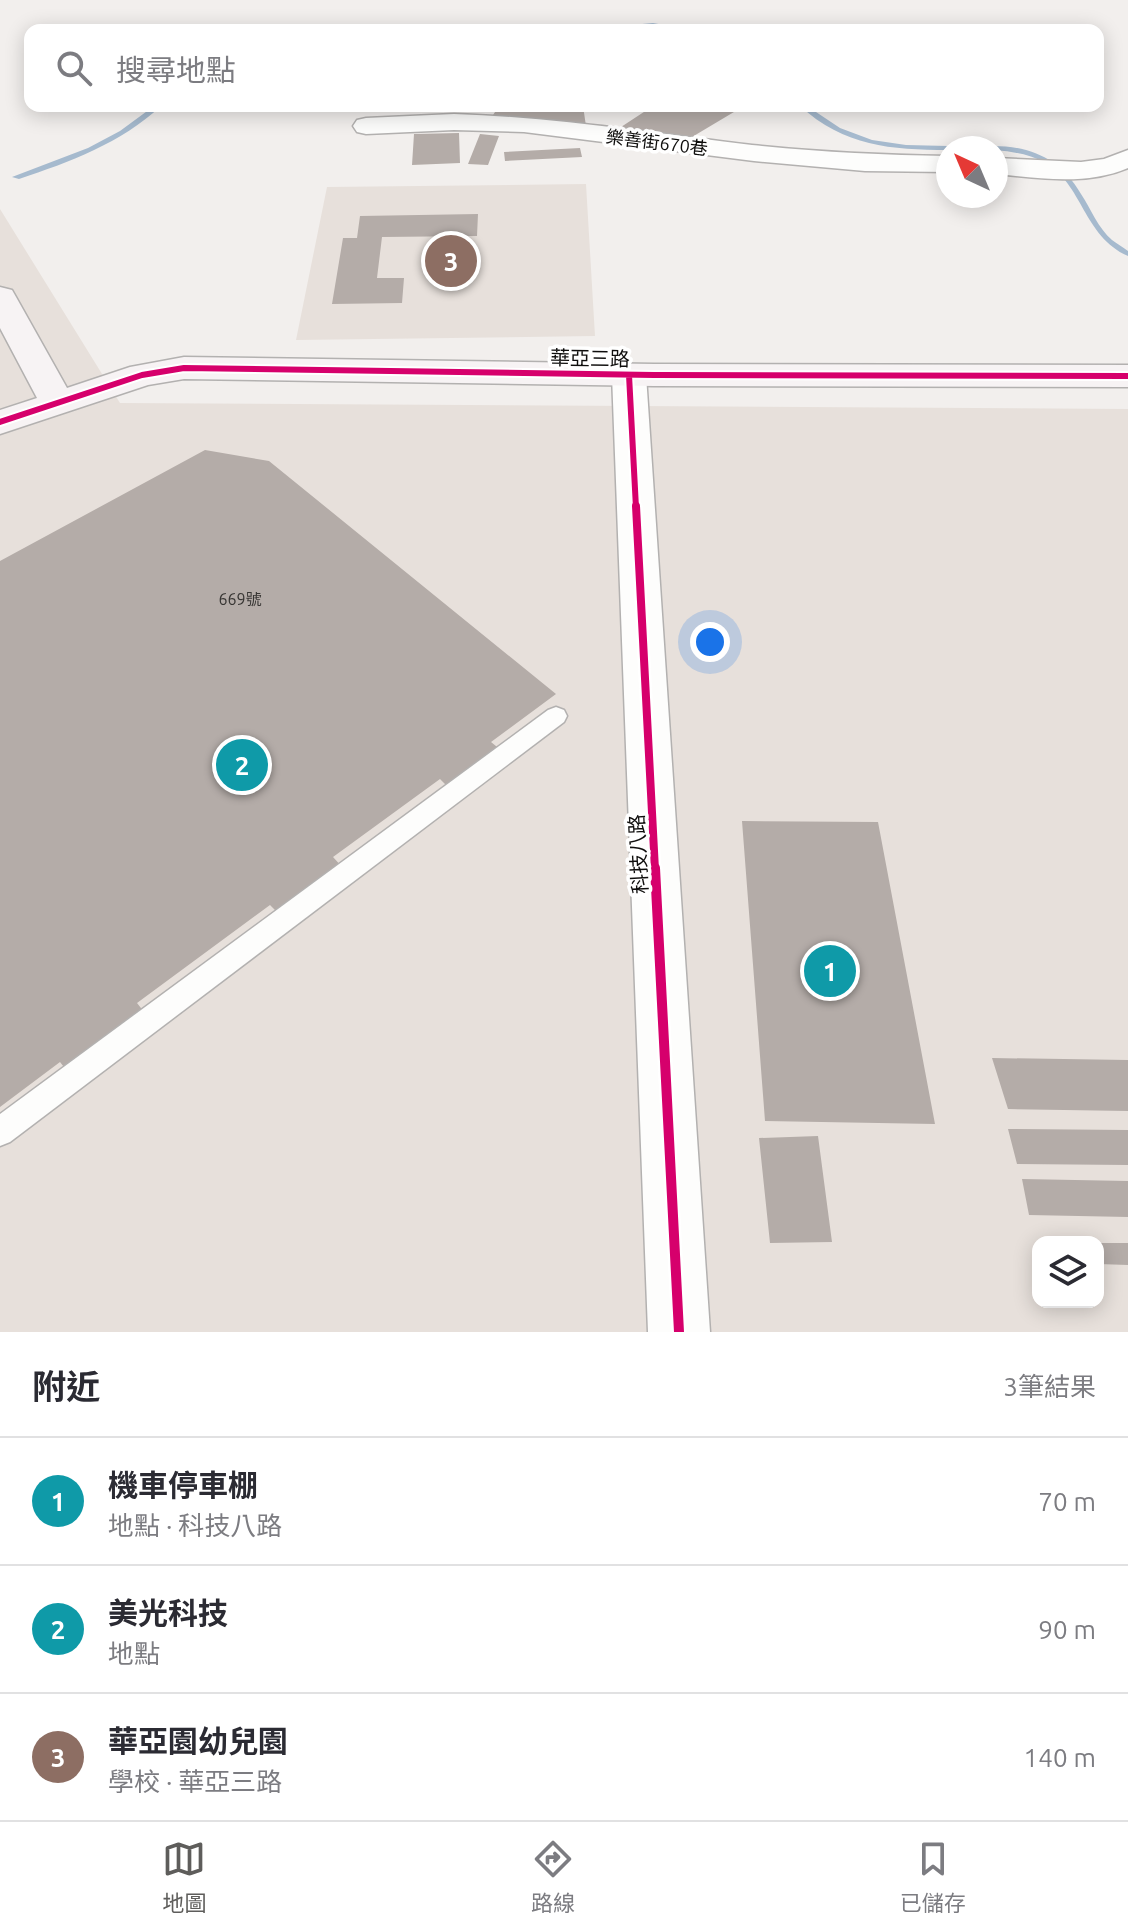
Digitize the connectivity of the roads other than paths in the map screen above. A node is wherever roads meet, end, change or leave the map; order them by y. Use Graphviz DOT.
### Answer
graph roads {
  1 [pos="366,126"];
  2 [pos="1128,158"];
  3 [pos="936,164"];
  4 [pos="1008,167"];
  5 [pos="0,297"];
  6 [pos="629,375"];
  7 [pos="1128,376"];
  8 [pos="58,403"];
  9 [pos="0,422"];
  10 [pos="556,716"];
  11 [pos="0,1132"];
  12 [pos="679,1332"];
  1 -- 3 [label="street, 樂善街670巷"];
  2 -- 4 [label="street"];
  5 -- 8 [label="street"];
  6 -- 7 [label="street, 華亞三路"];
  6 -- 8 [label="street, 華亞三路"];
  6 -- 12 [label="street, 科技八路"];
  8 -- 9 [label="street, 華亞三路"];
  10 -- 11 [label="lane"];
}
